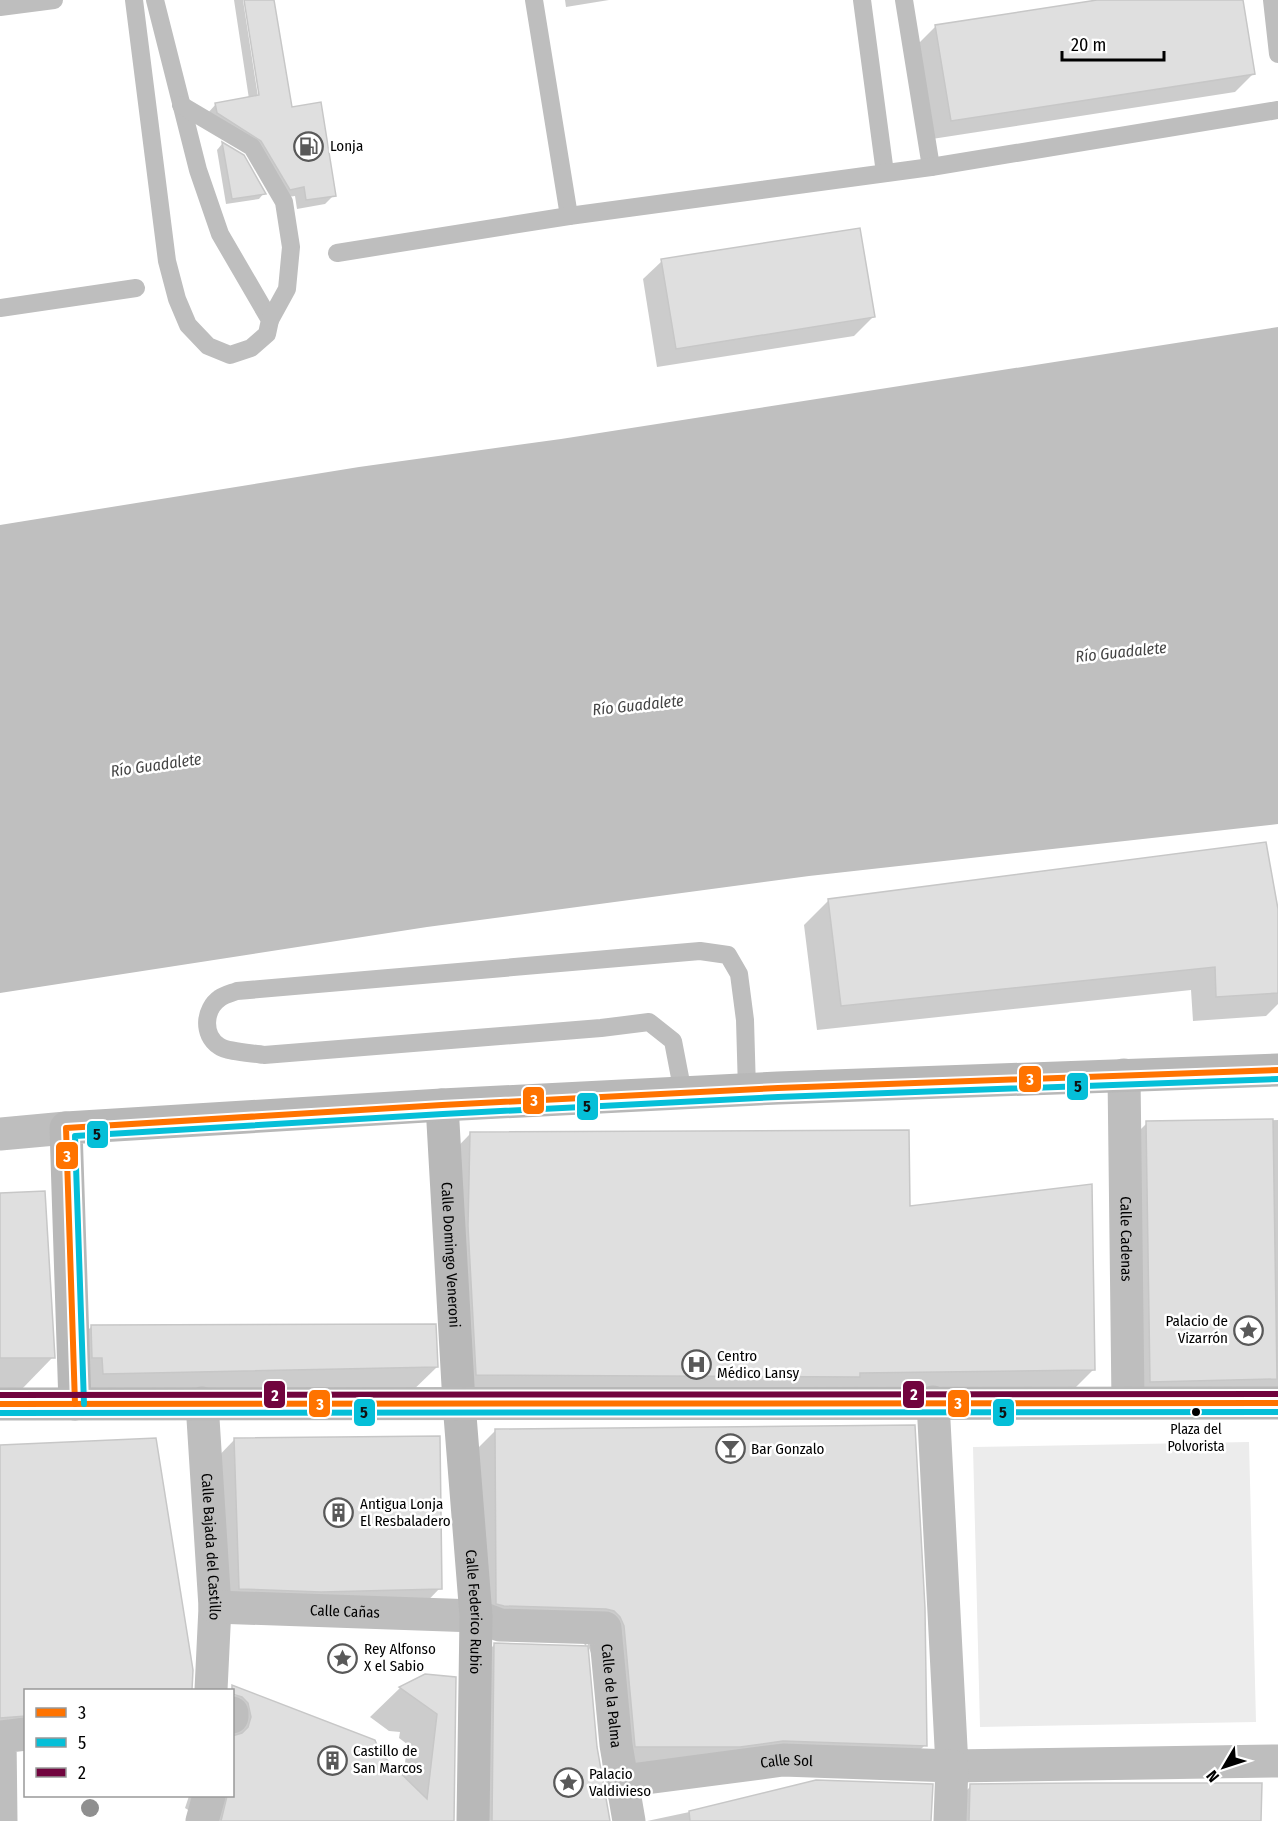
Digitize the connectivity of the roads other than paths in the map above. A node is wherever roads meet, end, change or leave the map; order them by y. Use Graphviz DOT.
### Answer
graph roads {
  1 [pos="54,0"];
  2 [pos="134,0"];
  3 [pos="155,0"];
  4 [pos="534,0"];
  5 [pos="862,0"];
  6 [pos="904,0"];
  7 [pos="1272,0"];
  8 [pos="0,7"];
  9 [pos="1278,54"];
  10 [pos="181,105"];
  11 [pos="1278,110"];
  12 [pos="931,167"];
  13 [pos="885,173"];
  14 [pos="569,216"];
  15 [pos="337,253"];
  16 [pos="136,288"];
  17 [pos="0,308"];
  18 [pos="270,320"];
  19 [pos="1278,1070"];
  20 [pos="1124,1075"];
  21 [pos="747,1090"];
  22 [pos="683,1093"];
  23 [pos="442,1105"];
  24 [pos="66,1128"];
  25 [pos="0,1134"];
  26 [pos="933,1402"];
  27 [pos="1128,1402"];
  28 [pos="459,1403"];
  29 [pos="1278,1403"];
  30 [pos="0,1404"];
  31 [pos="75,1404"];
  32 [pos="202,1404"];
  33 [pos="215,1607"];
  34 [pos="476,1616"];
  35 [pos="211,1689"];
  36 [pos="24,1726"];
  37 [pos="0,1730"];
  38 [pos="24,1734"];
  39 [pos="1278,1761"];
  40 [pos="952,1766"];
  41 [pos="623,1781"];
  42 [pos="209,1797"];
  43 [pos="1,1821"];
  44 [pos="202,1821"];
  45 [pos="473,1821"];
  46 [pos="629,1821"];
  47 [pos="950,1821"];
  1 -- 8 [label="lane"];
  2 -- 18 [label="lane"];
  3 -- 10 [label="lane"];
  4 -- 14 [label="lane"];
  5 -- 13 [label="lane"];
  6 -- 12 [label="lane"];
  7 -- 9 [label="lane"];
  10 -- 18 [label="lane"];
  10 -- 18 [label="lane"];
  11 -- 12 [label="lane"];
  12 -- 13 [label="lane"];
  13 -- 14 [label="lane"];
  14 -- 15 [label="lane"];
  16 -- 17 [label="lane"];
  19 -- 20 [label="street"];
  20 -- 21 [label="street"];
  20 -- 27 [label="street, Calle Cadenas"];
  21 -- 22 [label="street"];
  21 -- 22 [label="lane"];
  22 -- 23 [label="street"];
  23 -- 24 [label="street"];
  23 -- 28 [label="street, Calle Domingo Veneroni"];
  24 -- 25 [label="street"];
  24 -- 31 [label="street"];
  26 -- 27 [label="street"];
  26 -- 28 [label="street"];
  26 -- 40 [label="street"];
  27 -- 29 [label="street"];
  28 -- 32 [label="street"];
  28 -- 34 [label="street, Calle Federico Rubio"];
  30 -- 31 [label="street"];
  31 -- 32 [label="street"];
  32 -- 33 [label="street, Calle Bajada del Castillo"];
  33 -- 34 [label="street, Calle Cañas"];
  33 -- 35 [label="street, Calle Bajada del Castillo"];
  34 -- 41 [label="street, Calle de la Palma"];
  34 -- 45 [label="street, Calle Federico Rubio"];
  36 -- 37 [label="street"];
  38 -- 43 [label="street"];
  39 -- 40 [label="street, Calle Sol"];
  40 -- 41 [label="street, Calle Sol"];
  40 -- 47 [label="street"];
  41 -- 46 [label="street, Calle de la Palma"];
  42 -- 44 [label="street"];
}
